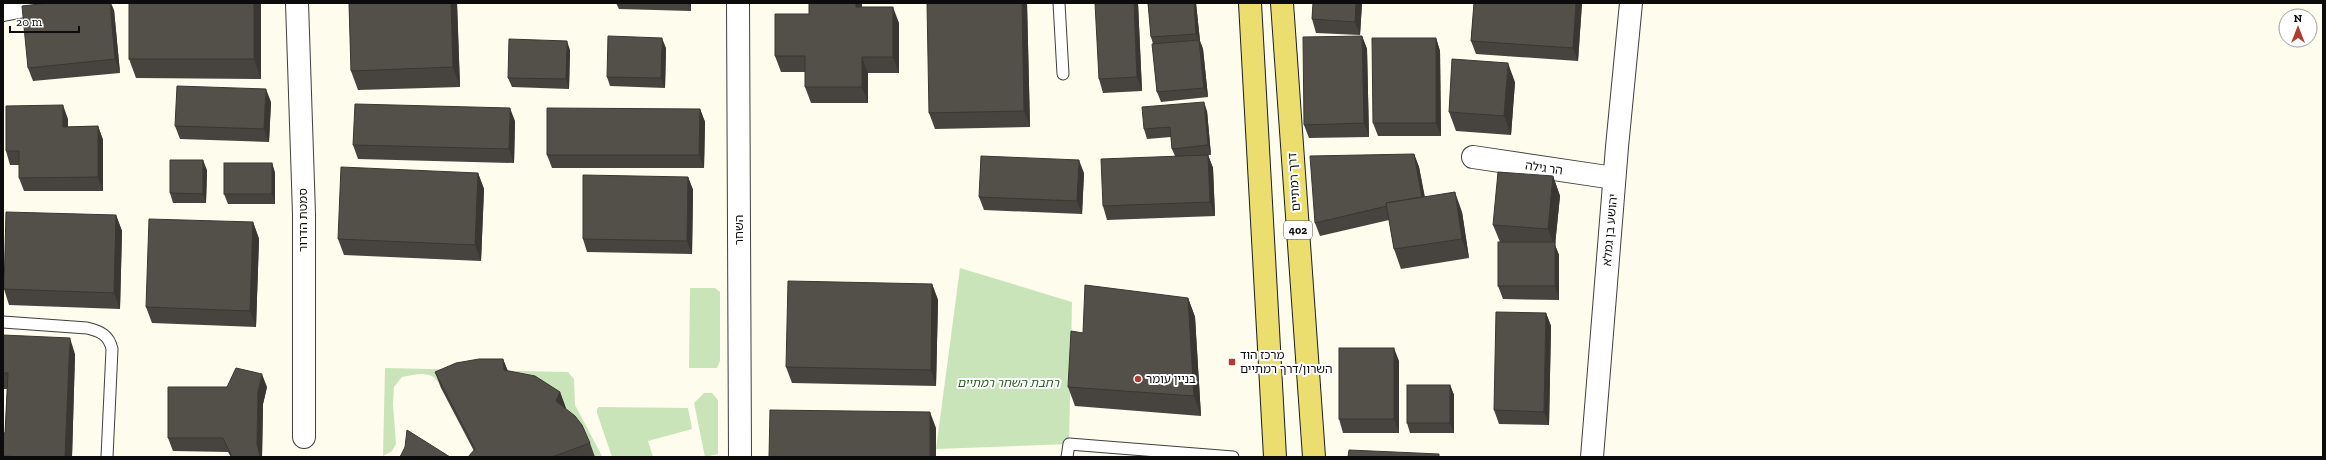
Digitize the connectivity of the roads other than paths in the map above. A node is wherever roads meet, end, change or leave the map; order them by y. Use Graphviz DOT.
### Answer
graph roads {
  1 [pos="40,3"];
  2 [pos="296,3"];
  3 [pos="738,3"];
  4 [pos="1059,3"];
  5 [pos="1250,3"];
  6 [pos="1631,3"];
  7 [pos="1283,6"];
  8 [pos="3,10"];
  9 [pos="1063,74"];
  10 [pos="1473,157"];
  11 [pos="1614,178"];
  12 [pos="3,322"];
  13 [pos="304,437"];
  14 [pos="1192,455"];
  15 [pos="107,457"];
  16 [pos="740,457"];
  17 [pos="1068,457"];
  18 [pos="1233,457"];
  19 [pos="1275,457"];
  20 [pos="1314,457"];
  21 [pos="1592,457"];
  1 -- 8 [label="street"];
  2 -- 13 [label="street, סמטת הדרור"];
  3 -- 16 [label="street, השחר"];
  4 -- 9 [label="lane"];
  5 -- 19 [label="main road"];
  6 -- 11 [label="street, יהושע בן גמלא"];
  7 -- 20 [label="main road, דרך רמתיים / 402"];
  10 -- 11 [label="street, הר גילה"];
  11 -- 21 [label="street, יהושע בן גמלא"];
  12 -- 15 [label="lane"];
  14 -- 17 [label="lane"];
  14 -- 18 [label="lane"];
}
